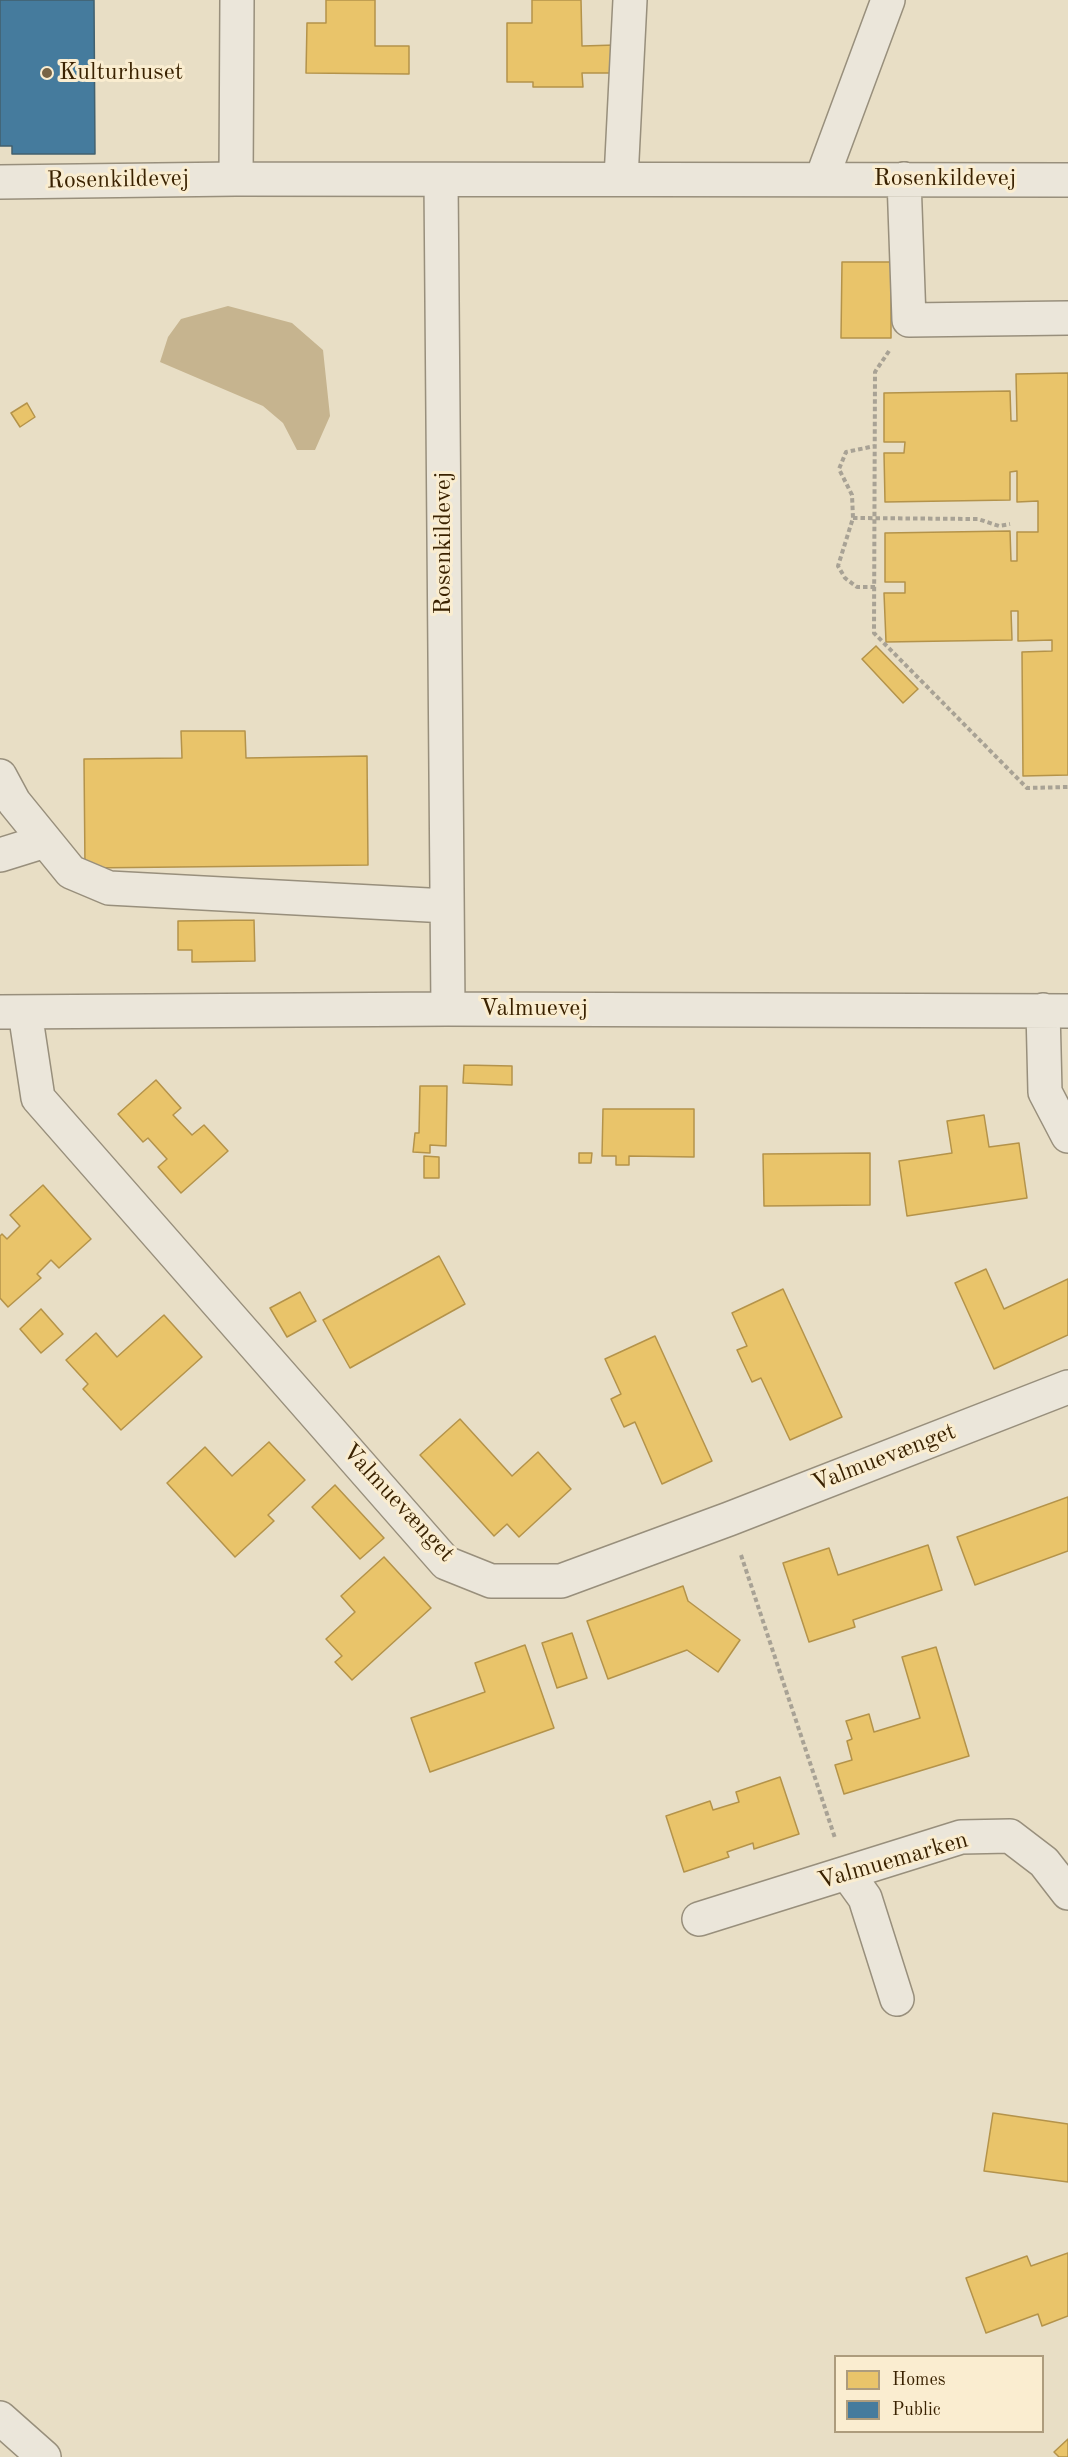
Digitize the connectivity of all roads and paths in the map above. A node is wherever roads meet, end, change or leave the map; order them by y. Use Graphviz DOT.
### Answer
graph roads {
  1 [pos="237,0"];
  2 [pos="630,0"];
  3 [pos="888,0"];
  4 [pos="822,178"];
  5 [pos="236,179"];
  6 [pos="621,179"];
  7 [pos="904,179"];
  8 [pos="441,180"];
  9 [pos="1068,180"];
  10 [pos="0,182"];
  11 [pos="1068,318"];
  12 [pos="909,320"];
  13 [pos="875,446"];
  14 [pos="875,517"];
  15 [pos="853,518"];
  16 [pos="1010,524"];
  17 [pos="875,587"];
  18 [pos="0,776"];
  19 [pos="1068,787"];
  20 [pos="45,841"];
  21 [pos="0,855"];
  22 [pos="447,906"];
  23 [pos="448,1009"];
  24 [pos="1056,1010"];
  25 [pos="12,1012"];
  26 [pos="1068,1136"];
  27 [pos="1068,1387"];
  28 [pos="729,1519"];
  29 [pos="847,1873"];
  30 [pos="1068,1893"];
  31 [pos="699,1919"];
  32 [pos="897,1999"];
  33 [pos="0,2418"];
  34 [pos="44,2457"];
  1 -- 5 [label="street"];
  2 -- 6 [label="street"];
  3 -- 4 [label="street"];
  4 -- 6 [label="street, Rosenkildevej"];
  4 -- 7 [label="street, Rosenkildevej"];
  5 -- 8 [label="street, Rosenkildevej"];
  5 -- 10 [label="street, Rosenkildevej"];
  6 -- 8 [label="street, Rosenkildevej"];
  7 -- 9 [label="street, Rosenkildevej"];
  7 -- 12 [label="street"];
  8 -- 22 [label="street, Rosenkildevej"];
  11 -- 12 [label="street"];
  12 -- 13 [label="path"];
  13 -- 14 [label="path"];
  13 -- 15 [label="path"];
  14 -- 15 [label="path"];
  14 -- 16 [label="path"];
  14 -- 17 [label="path"];
  15 -- 17 [label="path"];
  17 -- 19 [label="path"];
  18 -- 20 [label="street"];
  20 -- 21 [label="street"];
  20 -- 22 [label="street"];
  22 -- 23 [label="street, Rosenkildevej"];
  23 -- 24 [label="street, Valmuevej"];
  23 -- 25 [label="street, Valmuevej"];
  24 -- 26 [label="street"];
  25 -- 28 [label="street, Valmuevænget"];
  27 -- 28 [label="street, Valmuevænget"];
  28 -- 29 [label="path"];
  29 -- 30 [label="street, Valmuemarken"];
  29 -- 31 [label="street, Valmuemarken"];
  29 -- 32 [label="street"];
  33 -- 34 [label="street"];
}
